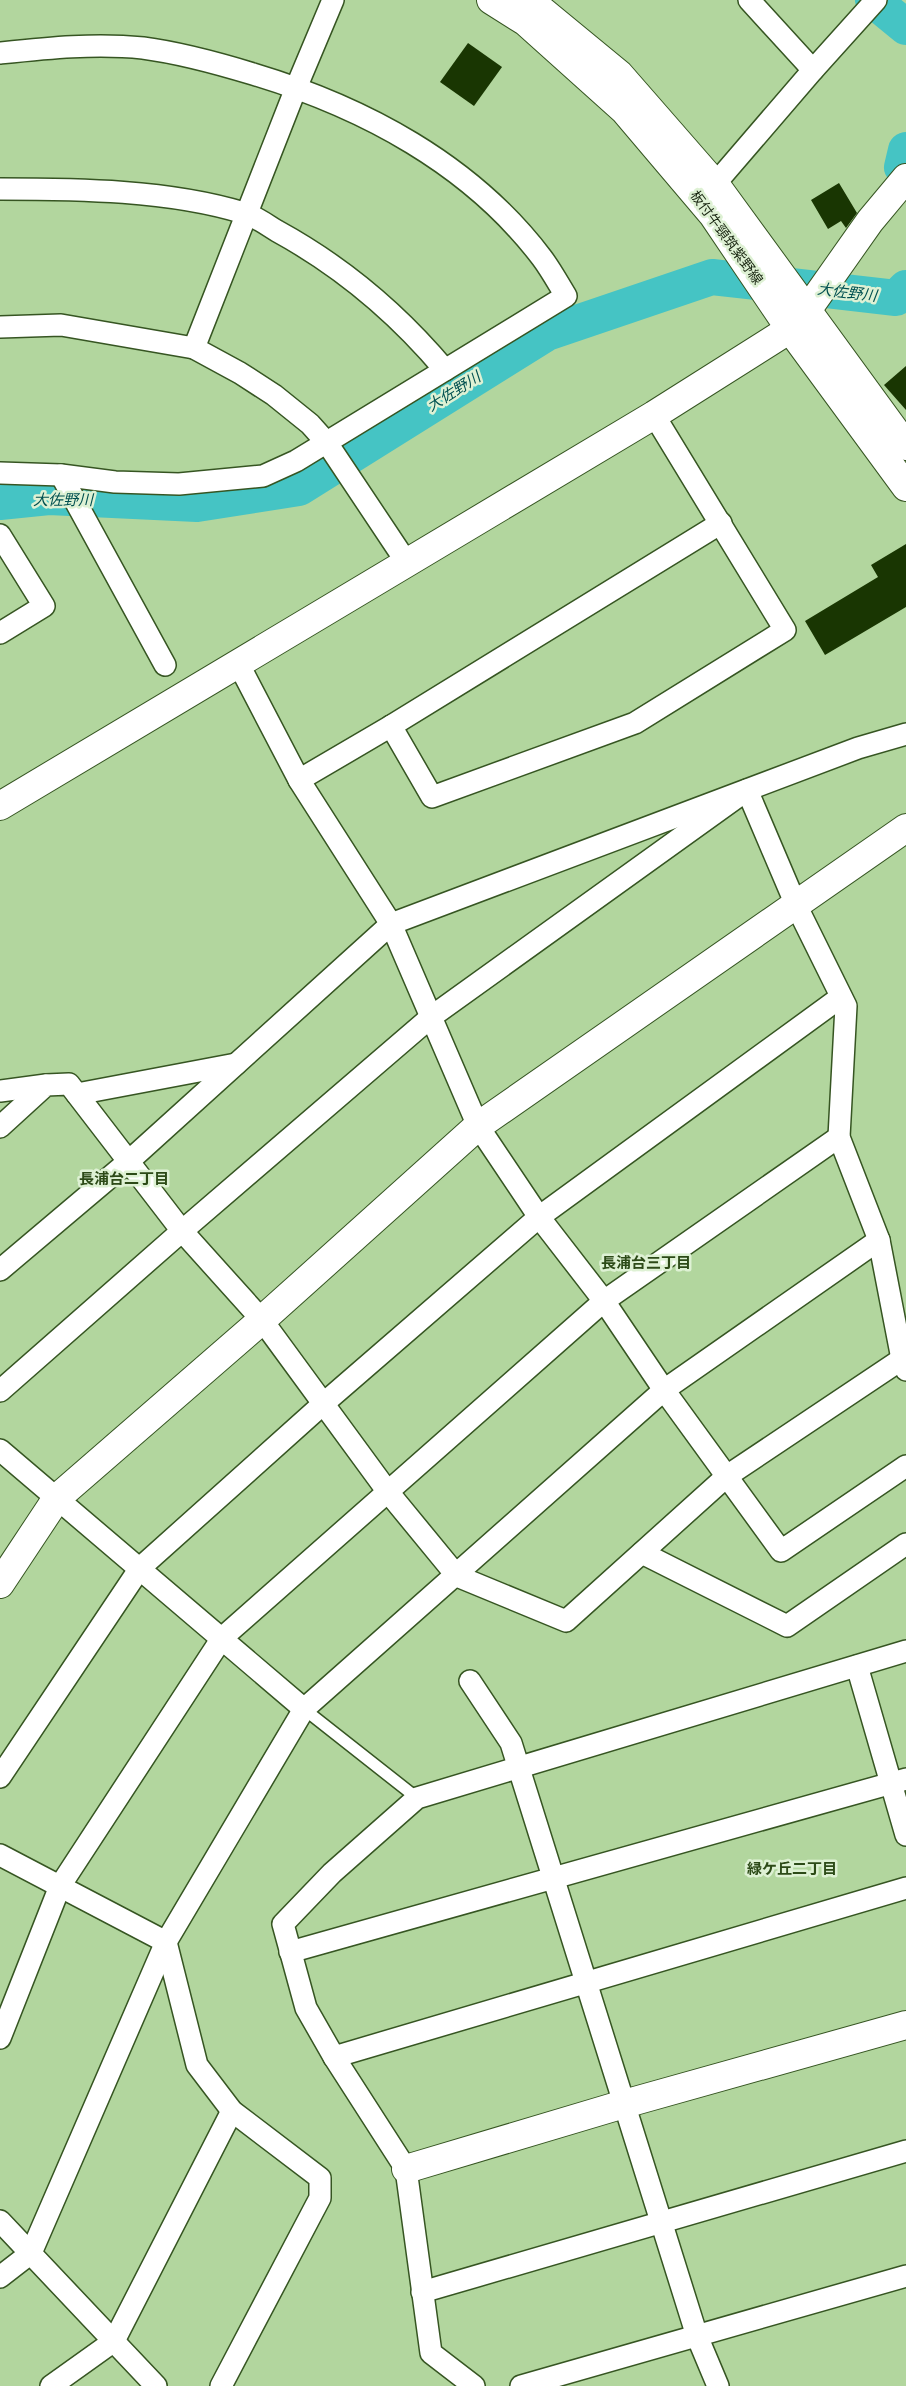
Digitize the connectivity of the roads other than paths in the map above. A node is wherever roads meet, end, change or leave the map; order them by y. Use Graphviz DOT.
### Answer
graph roads {
  1 [pos="333,0"];
  2 [pos="490,0"];
  3 [pos="529,0"];
  4 [pos="749,0"];
  5 [pos="876,0"];
  6 [pos="0,53"];
  7 [pos="813,70"];
  8 [pos="296,88"];
  9 [pos="906,178"];
  10 [pos="715,184"];
  11 [pos="0,189"];
  12 [pos="246,213"];
  13 [pos="808,309"];
  14 [pos="0,327"];
  15 [pos="790,329"];
  16 [pos="194,348"];
  17 [pos="445,370"];
  18 [pos="654,415"];
  19 [pos="327,443"];
  20 [pos="906,446"];
  21 [pos="0,474"];
  22 [pos="62,475"];
  23 [pos="906,487"];
  24 [pos="721,523"];
  25 [pos="0,535"];
  26 [pos="407,564"];
  27 [pos="0,634"];
  28 [pos="238,663"];
  29 [pos="165,664"];
  30 [pos="391,726"];
  31 [pos="906,734"];
  32 [pos="299,780"];
  33 [pos="747,790"];
  34 [pos="0,806"];
  35 [pos="906,828"];
  36 [pos="796,905"];
  37 [pos="391,924"];
  38 [pos="842,997"];
  39 [pos="431,1017"];
  40 [pos="236,1064"];
  41 [pos="46,1085"];
  42 [pos="0,1090"];
  43 [pos="77,1094"];
  44 [pos="478,1126"];
  45 [pos="0,1127"];
  46 [pos="839,1136"];
  47 [pos="129,1161"];
  48 [pos="539,1217"];
  49 [pos="182,1231"];
  50 [pos="879,1240"];
  51 [pos="0,1270"];
  52 [pos="604,1301"];
  53 [pos="262,1320"];
  54 [pos="904,1364"];
  55 [pos="664,1390"];
  56 [pos="0,1391"];
  57 [pos="323,1404"];
  58 [pos="0,1450"];
  59 [pos="906,1466"];
  60 [pos="727,1476"];
  61 [pos="388,1492"];
  62 [pos="57,1498"];
  63 [pos="906,1544"];
  64 [pos="642,1553"];
  65 [pos="140,1568"];
  66 [pos="456,1576"];
  67 [pos="0,1584"];
  68 [pos="222,1638"];
  69 [pos="906,1651"];
  70 [pos="857,1666"];
  71 [pos="470,1681"];
  72 [pos="304,1709"];
  73 [pos="518,1767"];
  74 [pos="0,1777"];
  75 [pos="899,1781"];
  76 [pos="417,1798"];
  77 [pos="906,1835"];
  78 [pos="0,1855"];
  79 [pos="554,1878"];
  80 [pos="60,1886"];
  81 [pos="906,1888"];
  82 [pos="166,1942"];
  83 [pos="290,1952"];
  84 [pos="586,1983"];
  85 [pos="906,2025"];
  86 [pos="0,2038"];
  87 [pos="334,2057"];
  88 [pos="624,2104"];
  89 [pos="232,2111"];
  90 [pos="906,2151"];
  91 [pos="406,2169"];
  92 [pos="0,2221"];
  93 [pos="662,2222"];
  94 [pos="31,2253"];
  95 [pos="906,2276"];
  96 [pos="0,2277"];
  97 [pos="422,2292"];
  98 [pos="698,2336"];
  99 [pos="114,2341"];
  100 [pos="52,2386"];
  101 [pos="156,2386"];
  102 [pos="221,2386"];
  103 [pos="474,2386"];
  104 [pos="521,2386"];
  105 [pos="718,2386"];
  1 -- 8 [label="street"];
  2 -- 15 [label="street, 板付牛頸筑紫野線"];
  3 -- 10 [label="street, 板付牛頸筑紫野線"];
  4 -- 7 [label="street"];
  5 -- 7 [label="street"];
  6 -- 8 [label="street"];
  7 -- 10 [label="street"];
  8 -- 12 [label="street"];
  8 -- 17 [label="street"];
  9 -- 13 [label="street"];
  10 -- 13 [label="street, 板付牛頸筑紫野線"];
  11 -- 12 [label="street"];
  12 -- 16 [label="street"];
  12 -- 17 [label="street"];
  13 -- 15 [label="street"];
  13 -- 20 [label="street, 板付牛頸筑紫野線"];
  14 -- 16 [label="street"];
  15 -- 18 [label="street"];
  15 -- 23 [label="street, 板付牛頸筑紫野線"];
  16 -- 19 [label="street"];
  17 -- 19 [label="street"];
  18 -- 24 [label="street"];
  18 -- 26 [label="street"];
  19 -- 22 [label="street"];
  19 -- 26 [label="street"];
  21 -- 22 [label="street"];
  22 -- 29 [label="street"];
  24 -- 30 [label="street"];
  24 -- 30 [label="street"];
  25 -- 27 [label="street"];
  26 -- 28 [label="street"];
  28 -- 32 [label="street"];
  28 -- 34 [label="street"];
  30 -- 32 [label="street"];
  31 -- 33 [label="street"];
  32 -- 37 [label="street"];
  33 -- 36 [label="street"];
  33 -- 37 [label="street"];
  33 -- 39 [label="street"];
  35 -- 36 [label="street"];
  36 -- 38 [label="street"];
  36 -- 44 [label="street"];
  37 -- 39 [label="street"];
  37 -- 40 [label="street"];
  38 -- 46 [label="street"];
  38 -- 48 [label="street"];
  39 -- 44 [label="street"];
  39 -- 49 [label="street"];
  40 -- 43 [label="street"];
  40 -- 47 [label="street"];
  41 -- 42 [label="street"];
  41 -- 43 [label="street"];
  41 -- 45 [label="street"];
  43 -- 47 [label="street"];
  44 -- 48 [label="street"];
  44 -- 53 [label="street"];
  46 -- 50 [label="street"];
  46 -- 52 [label="street"];
  47 -- 49 [label="street"];
  47 -- 51 [label="street"];
  48 -- 52 [label="street"];
  48 -- 57 [label="street"];
  49 -- 53 [label="street"];
  49 -- 56 [label="street"];
  50 -- 54 [label="street"];
  50 -- 55 [label="street"];
  52 -- 55 [label="street"];
  52 -- 61 [label="street"];
  53 -- 57 [label="street"];
  53 -- 62 [label="street"];
  54 -- 60 [label="street"];
  55 -- 60 [label="street"];
  55 -- 66 [label="street"];
  57 -- 61 [label="street"];
  57 -- 65 [label="street"];
  58 -- 62 [label="street"];
  59 -- 60 [label="street"];
  60 -- 64 [label="street"];
  61 -- 66 [label="street"];
  61 -- 68 [label="street"];
  62 -- 65 [label="street"];
  62 -- 67 [label="street"];
  63 -- 64 [label="street"];
  64 -- 66 [label="street"];
  65 -- 68 [label="street"];
  65 -- 74 [label="street"];
  66 -- 72 [label="street"];
  68 -- 72 [label="street"];
  68 -- 80 [label="street"];
  69 -- 70 [label="street"];
  70 -- 73 [label="street"];
  70 -- 75 [label="street"];
  71 -- 73 [label="street"];
  72 -- 76 [label="lane"];
  72 -- 82 [label="street"];
  73 -- 76 [label="street"];
  73 -- 79 [label="street"];
  75 -- 77 [label="street"];
  75 -- 79 [label="street"];
  76 -- 83 [label="street"];
  78 -- 80 [label="street"];
  79 -- 83 [label="street"];
  79 -- 84 [label="street"];
  80 -- 82 [label="street"];
  80 -- 86 [label="street"];
  81 -- 84 [label="street"];
  82 -- 89 [label="street"];
  82 -- 94 [label="street"];
  83 -- 87 [label="street"];
  84 -- 87 [label="street"];
  84 -- 88 [label="street"];
  85 -- 88 [label="street"];
  87 -- 91 [label="street"];
  88 -- 91 [label="street"];
  88 -- 93 [label="street"];
  89 -- 99 [label="street"];
  89 -- 102 [label="street"];
  90 -- 93 [label="street"];
  91 -- 97 [label="street"];
  92 -- 94 [label="street"];
  93 -- 97 [label="street"];
  93 -- 98 [label="street"];
  94 -- 96 [label="street"];
  94 -- 99 [label="street"];
  95 -- 98 [label="street"];
  97 -- 103 [label="street"];
  98 -- 104 [label="street"];
  98 -- 105 [label="street"];
  99 -- 100 [label="street"];
  99 -- 101 [label="street"];
}
